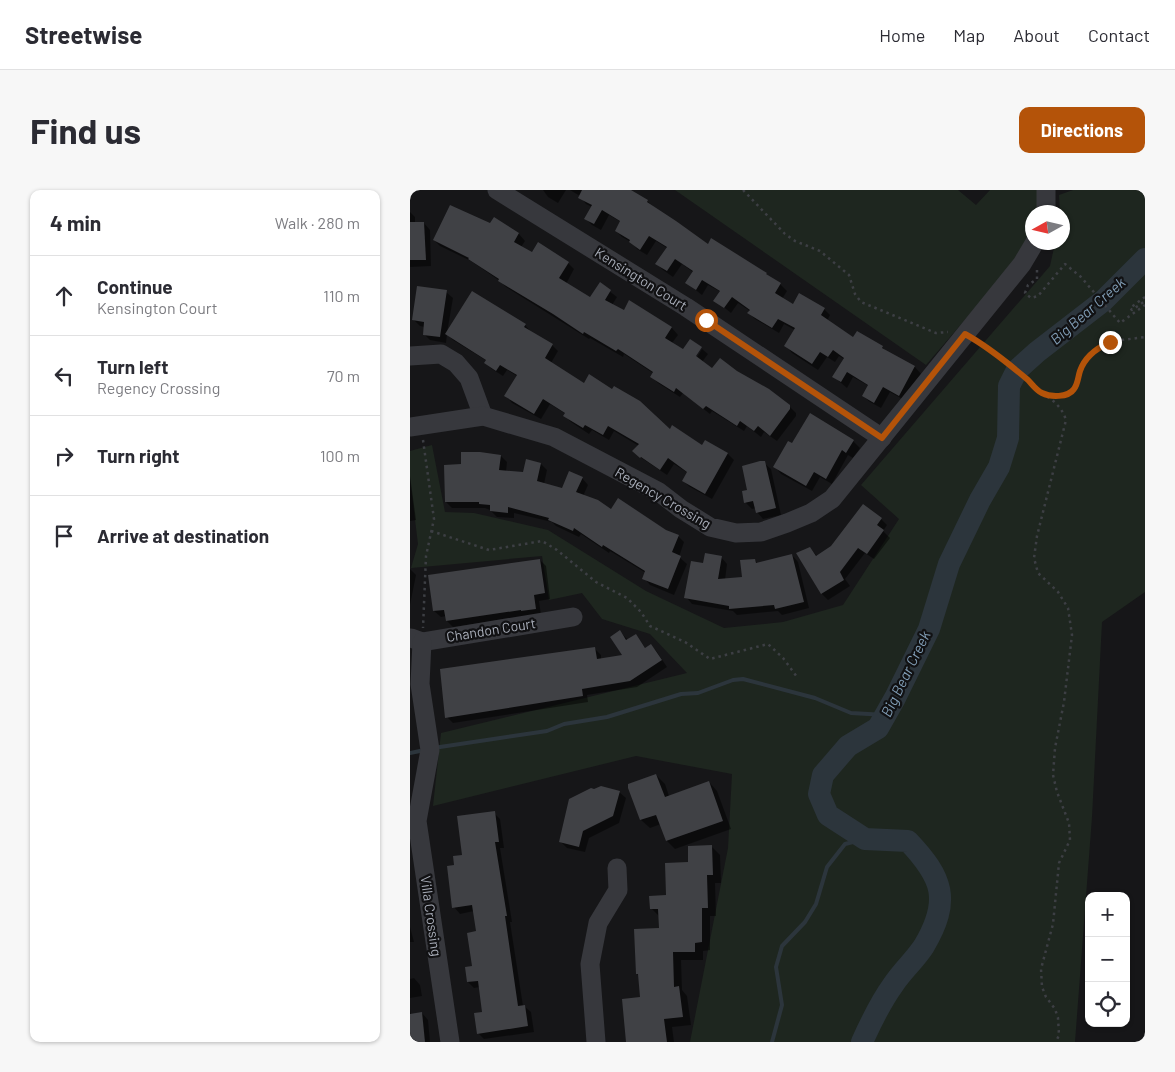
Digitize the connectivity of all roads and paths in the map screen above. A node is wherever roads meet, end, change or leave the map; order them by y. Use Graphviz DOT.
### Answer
graph roads {
  1 [pos="497,190"];
  2 [pos="743,190"];
  3 [pos="1046,190"];
  4 [pos="1046,205"];
  5 [pos="1031,250"];
  6 [pos="1022,264"];
  7 [pos="1145,299"];
  8 [pos="1145,305"];
  9 [pos="965,334"];
  10 [pos="1145,337"];
  11 [pos="410,356"];
  12 [pos="1042,393"];
  13 [pos="483,416"];
  14 [pos="415,426"];
  15 [pos="882,438"];
  16 [pos="431,530"];
  17 [pos="573,617"];
  18 [pos="416,640"];
  19 [pos="797,677"];
  20 [pos="617,868"];
  21 [pos="450,1042"];
  22 [pos="596,1042"];
  23 [pos="1056,1042"];
  1 -- 15 [label="street, Kensington Court"];
  2 -- 9 [label="path"];
  3 -- 4 [label="street"];
  5 -- 6 [label="street, Regency Crossing"];
  6 -- 8 [label="path"];
  6 -- 9 [label="street, Regency Crossing"];
  7 -- 7 [label="path"];
  9 -- 12 [label="path"];
  9 -- 15 [label="street, Regency Crossing"];
  10 -- 12 [label="path"];
  11 -- 13 [label="street"];
  12 -- 23 [label="path"];
  13 -- 14 [label="street, Regency Crossing"];
  13 -- 15 [label="street, Regency Crossing"];
  14 -- 16 [label="path"];
  16 -- 18 [label="path"];
  16 -- 19 [label="path"];
  17 -- 18 [label="street, Chandon Court"];
  18 -- 21 [label="street, Villa Crossing"];
  20 -- 22 [label="street"];
}
